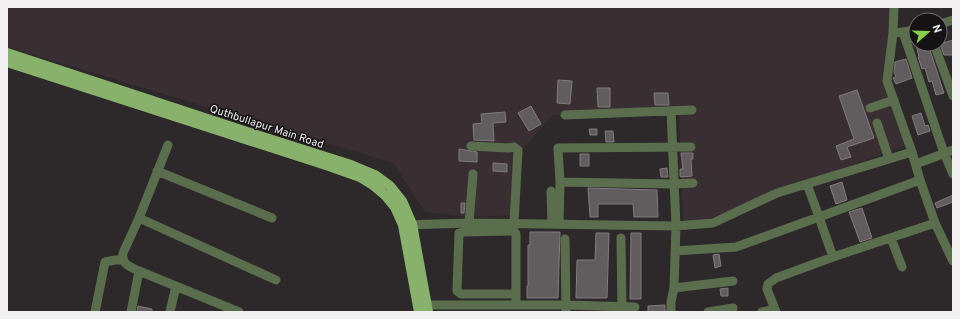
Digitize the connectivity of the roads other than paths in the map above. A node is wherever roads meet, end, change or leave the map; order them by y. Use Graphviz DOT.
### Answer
graph roads {
  1 [pos="894,7"];
  2 [pos="908,31"];
  3 [pos="903,32"];
  4 [pos="893,34"];
  5 [pos="937,52"];
  6 [pos="7,53"];
  7 [pos="7,62"];
  8 [pos="953,96"];
  9 [pos="894,100"];
  10 [pos="870,108"];
  11 [pos="692,110"];
  12 [pos="671,111"];
  13 [pos="565,115"];
  14 [pos="877,123"];
  15 [pos="168,145"];
  16 [pos="471,146"];
  17 [pos="691,147"];
  18 [pos="673,148"];
  19 [pos="912,152"];
  20 [pos="948,152"];
  21 [pos="889,159"];
  22 [pos="916,164"];
  23 [pos="157,171"];
  24 [pos="473,174"];
  25 [pos="953,174"];
  26 [pos="920,180"];
  27 [pos="560,182"];
  28 [pos="693,183"];
  29 [pos="674,184"];
  30 [pos="808,184"];
  31 [pos="551,191"];
  32 [pos="819,217"];
  33 [pos="138,218"];
  34 [pos="272,218"];
  35 [pos="470,223"];
  36 [pos="514,223"];
  37 [pos="935,223"];
  38 [pos="408,224"];
  39 [pos="555,224"];
  40 [pos="676,226"];
  41 [pos="621,238"];
  42 [pos="891,238"];
  43 [pos="565,239"];
  44 [pos="522,241"];
  45 [pos="675,251"];
  46 [pos="833,257"];
  47 [pos="122,260"];
  48 [pos="953,261"];
  49 [pos="902,267"];
  50 [pos="139,271"];
  51 [pos="276,280"];
  52 [pos="733,281"];
  53 [pos="176,286"];
  54 [pos="674,288"];
  55 [pos="516,294"];
  56 [pos="636,307"];
  57 [pos="428,308"];
  58 [pos="519,308"];
  59 [pos="732,308"];
  60 [pos="566,309"];
  61 [pos="622,309"];
  62 [pos="776,311"];
  63 [pos="95,312"];
  64 [pos="131,312"];
  65 [pos="170,312"];
  66 [pos="239,312"];
  67 [pos="419,312"];
  68 [pos="671,312"];
  69 [pos="708,312"];
  70 [pos="762,312"];
  1 -- 4 [label="street"];
  2 -- 3 [label="street"];
  3 -- 4 [label="street"];
  3 -- 20 [label="street"];
  4 -- 9 [label="street"];
  5 -- 8 [label="street"];
  6 -- 38 [label="main road, Quthbullapur Main Road"];
  7 -- 38 [label="main road, Quthbullapur Main Road"];
  9 -- 10 [label="street"];
  9 -- 19 [label="street"];
  11 -- 12 [label="street"];
  12 -- 13 [label="street"];
  12 -- 18 [label="street"];
  14 -- 21 [label="street"];
  15 -- 23 [label="street"];
  16 -- 36 [label="street"];
  17 -- 18 [label="street"];
  18 -- 27 [label="street"];
  18 -- 29 [label="street"];
  19 -- 21 [label="street"];
  19 -- 22 [label="street"];
  20 -- 22 [label="street"];
  20 -- 25 [label="street"];
  21 -- 30 [label="street"];
  22 -- 26 [label="street"];
  23 -- 33 [label="street"];
  23 -- 34 [label="street"];
  24 -- 35 [label="street"];
  26 -- 32 [label="street"];
  26 -- 37 [label="street"];
  27 -- 29 [label="street"];
  27 -- 39 [label="street"];
  28 -- 29 [label="street"];
  29 -- 40 [label="street"];
  30 -- 32 [label="street"];
  30 -- 40 [label="street"];
  31 -- 39 [label="street"];
  32 -- 45 [label="street"];
  32 -- 46 [label="street"];
  33 -- 47 [label="street"];
  33 -- 51 [label="street"];
  35 -- 36 [label="street"];
  35 -- 38 [label="street"];
  36 -- 39 [label="street"];
  37 -- 42 [label="street"];
  37 -- 48 [label="street"];
  38 -- 57 [label="main road, Quthbullapur Main Road"];
  38 -- 67 [label="main road, Quthbullapur Main Road"];
  39 -- 40 [label="street"];
  40 -- 45 [label="street"];
  41 -- 61 [label="street"];
  42 -- 46 [label="street"];
  42 -- 49 [label="street"];
  43 -- 60 [label="street"];
  44 -- 58 [label="street"];
  45 -- 54 [label="street"];
  46 -- 62 [label="street"];
  47 -- 50 [label="street"];
  47 -- 63 [label="street"];
  50 -- 53 [label="street"];
  50 -- 64 [label="street"];
  52 -- 54 [label="street"];
  53 -- 65 [label="street"];
  53 -- 66 [label="street"];
  54 -- 68 [label="street"];
  55 -- 55 [label="street"];
  55 -- 58 [label="street"];
  56 -- 61 [label="street"];
  57 -- 58 [label="street"];
  58 -- 60 [label="street"];
  59 -- 69 [label="street"];
  60 -- 61 [label="street"];
  62 -- 70 [label="street"];
}
